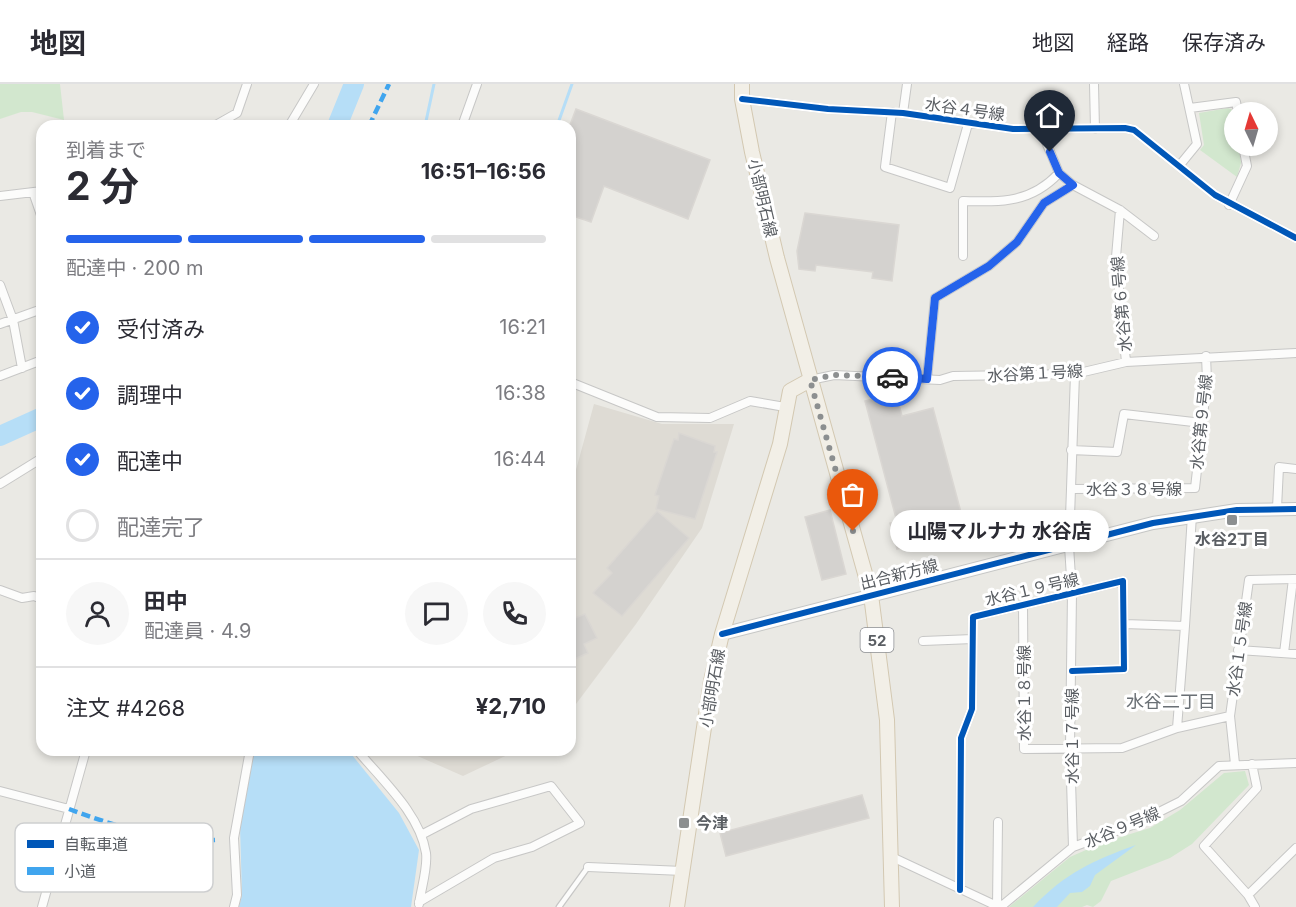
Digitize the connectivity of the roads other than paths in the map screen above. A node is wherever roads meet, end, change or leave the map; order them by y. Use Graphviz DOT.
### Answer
graph roads {
  1 [pos="247,84"];
  2 [pos="314,84"];
  3 [pos="477,84"];
  4 [pos="742,84"];
  5 [pos="907,84"];
  6 [pos="1094,84"];
  7 [pos="1184,84"];
  8 [pos="742,99"];
  9 [pos="1224,104"];
  10 [pos="1190,108"];
  11 [pos="892,112"];
  12 [pos="903,113"];
  13 [pos="225,120"];
  14 [pos="293,120"];
  15 [pos="464,120"];
  16 [pos="968,124"];
  17 [pos="1095,129"];
  18 [pos="1041,130"];
  19 [pos="1245,156"];
  20 [pos="1179,166"];
  21 [pos="1059,173"];
  22 [pos="1073,185"];
  23 [pos="36,191"];
  24 [pos="0,196"];
  25 [pos="1229,205"];
  26 [pos="1120,210"];
  27 [pos="1154,236"];
  28 [pos="1296,238"];
  29 [pos="963,256"];
  30 [pos="0,285"];
  31 [pos="36,311"];
  32 [pos="13,320"];
  33 [pos="0,324"];
  34 [pos="1296,353"];
  35 [pos="1206,356"];
  36 [pos="36,362"];
  37 [pos="1126,362"];
  38 [pos="22,368"];
  39 [pos="1075,374"];
  40 [pos="0,376"];
  41 [pos="927,379"];
  42 [pos="810,380"];
  43 [pos="576,384"];
  44 [pos="785,407"];
  45 [pos="1202,423"];
  46 [pos="1071,450"];
  47 [pos="36,462"];
  48 [pos="1296,469"];
  49 [pos="0,484"];
  50 [pos="1195,488"];
  51 [pos="1073,489"];
  52 [pos="1277,508"];
  53 [pos="1296,509"];
  54 [pos="1192,515"];
  55 [pos="1069,546"];
  56 [pos="1294,579"];
  57 [pos="0,590"];
  58 [pos="1072,593"];
  59 [pos="871,595"];
  60 [pos="36,597"];
  61 [pos="1023,605"];
  62 [pos="1124,624"];
  63 [pos="1185,626"];
  64 [pos="722,634"];
  65 [pos="973,639"];
  66 [pos="922,641"];
  67 [pos="1238,650"];
  68 [pos="1284,653"];
  69 [pos="1296,654"];
  70 [pos="1072,671"];
  71 [pos="1230,716"];
  72 [pos="1177,728"];
  73 [pos="1070,747"];
  74 [pos="84,756"];
  75 [pos="249,756"];
  76 [pos="362,756"];
  77 [pos="1296,763"];
  78 [pos="1235,764"];
  79 [pos="1252,764"];
  80 [pos="0,791"];
  81 [pos="69,809"];
  82 [pos="998,822"];
  83 [pos="65,823"];
  84 [pos="421,835"];
  85 [pos="1073,847"];
  86 [pos="1296,848"];
  87 [pos="892,857"];
  88 [pos="588,867"];
  89 [pos="683,871"];
  90 [pos="960,890"];
  91 [pos="46,892"];
  92 [pos="1248,895"];
  93 [pos="418,904"];
  94 [pos="992,906"];
  95 [pos="42,907"];
  96 [pos="234,907"];
  97 [pos="559,907"];
  98 [pos="677,907"];
  99 [pos="892,907"];
  100 [pos="1255,907"];
  1 -- 13 [label="street"];
  2 -- 14 [label="street"];
  3 -- 15 [label="street"];
  4 -- 8 [label="main road, 小部明石線 / 52"];
  5 -- 12 [label="street"];
  6 -- 17 [label="street"];
  7 -- 10 [label="street"];
  8 -- 11 [label="street, 水谷４号線"];
  8 -- 42 [label="main road, 小部明石線 / 52"];
  9 -- 10 [label="street"];
  10 -- 20 [label="street"];
  11 -- 12 [label="street, 水谷４号線"];
  11 -- 16 [label="street"];
  12 -- 16 [label="street, 水谷４号線"];
  16 -- 18 [label="street, 水谷４号線"];
  17 -- 18 [label="street, 水谷４号線"];
  17 -- 20 [label="street, 水谷４号線"];
  18 -- 21 [label="street"];
  19 -- 25 [label="street"];
  20 -- 25 [label="street, 水谷４号線"];
  21 -- 22 [label="street"];
  21 -- 29 [label="street"];
  22 -- 26 [label="street"];
  22 -- 41 [label="street"];
  23 -- 24 [label="street"];
  25 -- 28 [label="street, 水谷４号線"];
  26 -- 27 [label="street"];
  26 -- 37 [label="street, 水谷第６号線"];
  30 -- 32 [label="street"];
  31 -- 32 [label="street"];
  32 -- 33 [label="street"];
  32 -- 38 [label="street"];
  34 -- 35 [label="street, 水谷第１号線"];
  35 -- 37 [label="street, 水谷第１号線"];
  35 -- 45 [label="street, 水谷第９号線"];
  36 -- 38 [label="street"];
  37 -- 39 [label="street, 水谷第１号線"];
  38 -- 40 [label="street"];
  39 -- 41 [label="street, 水谷第１号線"];
  39 -- 46 [label="street, 水谷１７号線"];
  41 -- 42 [label="street, 水谷第１号線"];
  42 -- 44 [label="main road, 小部明石線"];
  42 -- 59 [label="main road, 小部明石線 / 52"];
  43 -- 44 [label="street"];
  44 -- 64 [label="main road, 小部明石線"];
  45 -- 46 [label="street"];
  45 -- 50 [label="street, 水谷第９号線"];
  46 -- 51 [label="street, 水谷１７号線"];
  47 -- 49 [label="street"];
  48 -- 52 [label="street"];
  50 -- 51 [label="street, 水谷３８号線"];
  51 -- 55 [label="street, 水谷１７号線"];
  52 -- 53 [label="street, 出合新方線"];
  52 -- 54 [label="street, 出合新方線"];
  54 -- 55 [label="street, 出合新方線"];
  54 -- 63 [label="street"];
  55 -- 58 [label="street, 水谷１７号線"];
  55 -- 59 [label="street, 出合新方線"];
  56 -- 67 [label="street, 水谷１５号線"];
  56 -- 68 [label="street"];
  57 -- 60 [label="street"];
  58 -- 61 [label="street, 水谷１９号線"];
  58 -- 62 [label="street, 水谷１９号線"];
  58 -- 70 [label="street, 水谷１７号線"];
  59 -- 64 [label="street, 出合新方線"];
  59 -- 87 [label="main road, 小部明石線 / 52"];
  61 -- 65 [label="street, 水谷１９号線"];
  61 -- 73 [label="street, 水谷１８号線"];
  62 -- 63 [label="street"];
  62 -- 70 [label="street, 水谷１９号線"];
  63 -- 72 [label="street"];
  64 -- 89 [label="main road, 小部明石線"];
  65 -- 66 [label="street"];
  65 -- 90 [label="street, 水谷１９号線"];
  67 -- 68 [label="street"];
  67 -- 71 [label="street, 水谷１５号線"];
  68 -- 69 [label="street"];
  70 -- 73 [label="street, 水谷１７号線"];
  71 -- 72 [label="street, 水谷１８号線"];
  71 -- 78 [label="street, 水谷１５号線"];
  72 -- 73 [label="street, 水谷１８号線"];
  73 -- 85 [label="street, 水谷１７号線"];
  74 -- 81 [label="street"];
  75 -- 96 [label="street"];
  76 -- 84 [label="street"];
  77 -- 79 [label="street, 水谷９号線"];
  78 -- 79 [label="street, 水谷９号線"];
  78 -- 85 [label="street, 水谷９号線"];
  79 -- 92 [label="street"];
  80 -- 81 [label="street"];
  81 -- 83 [label="street"];
  82 -- 94 [label="street"];
  84 -- 93 [label="street"];
  84 -- 93 [label="street"];
  85 -- 94 [label="street, 水谷９号線"];
  86 -- 92 [label="street"];
  87 -- 90 [label="street"];
  87 -- 99 [label="main road, 小部明石線 / 52"];
  88 -- 89 [label="street"];
  88 -- 97 [label="lane"];
  89 -- 98 [label="main road, 小部明石線"];
  90 -- 94 [label="street"];
  91 -- 95 [label="street"];
  92 -- 100 [label="street"];
}
